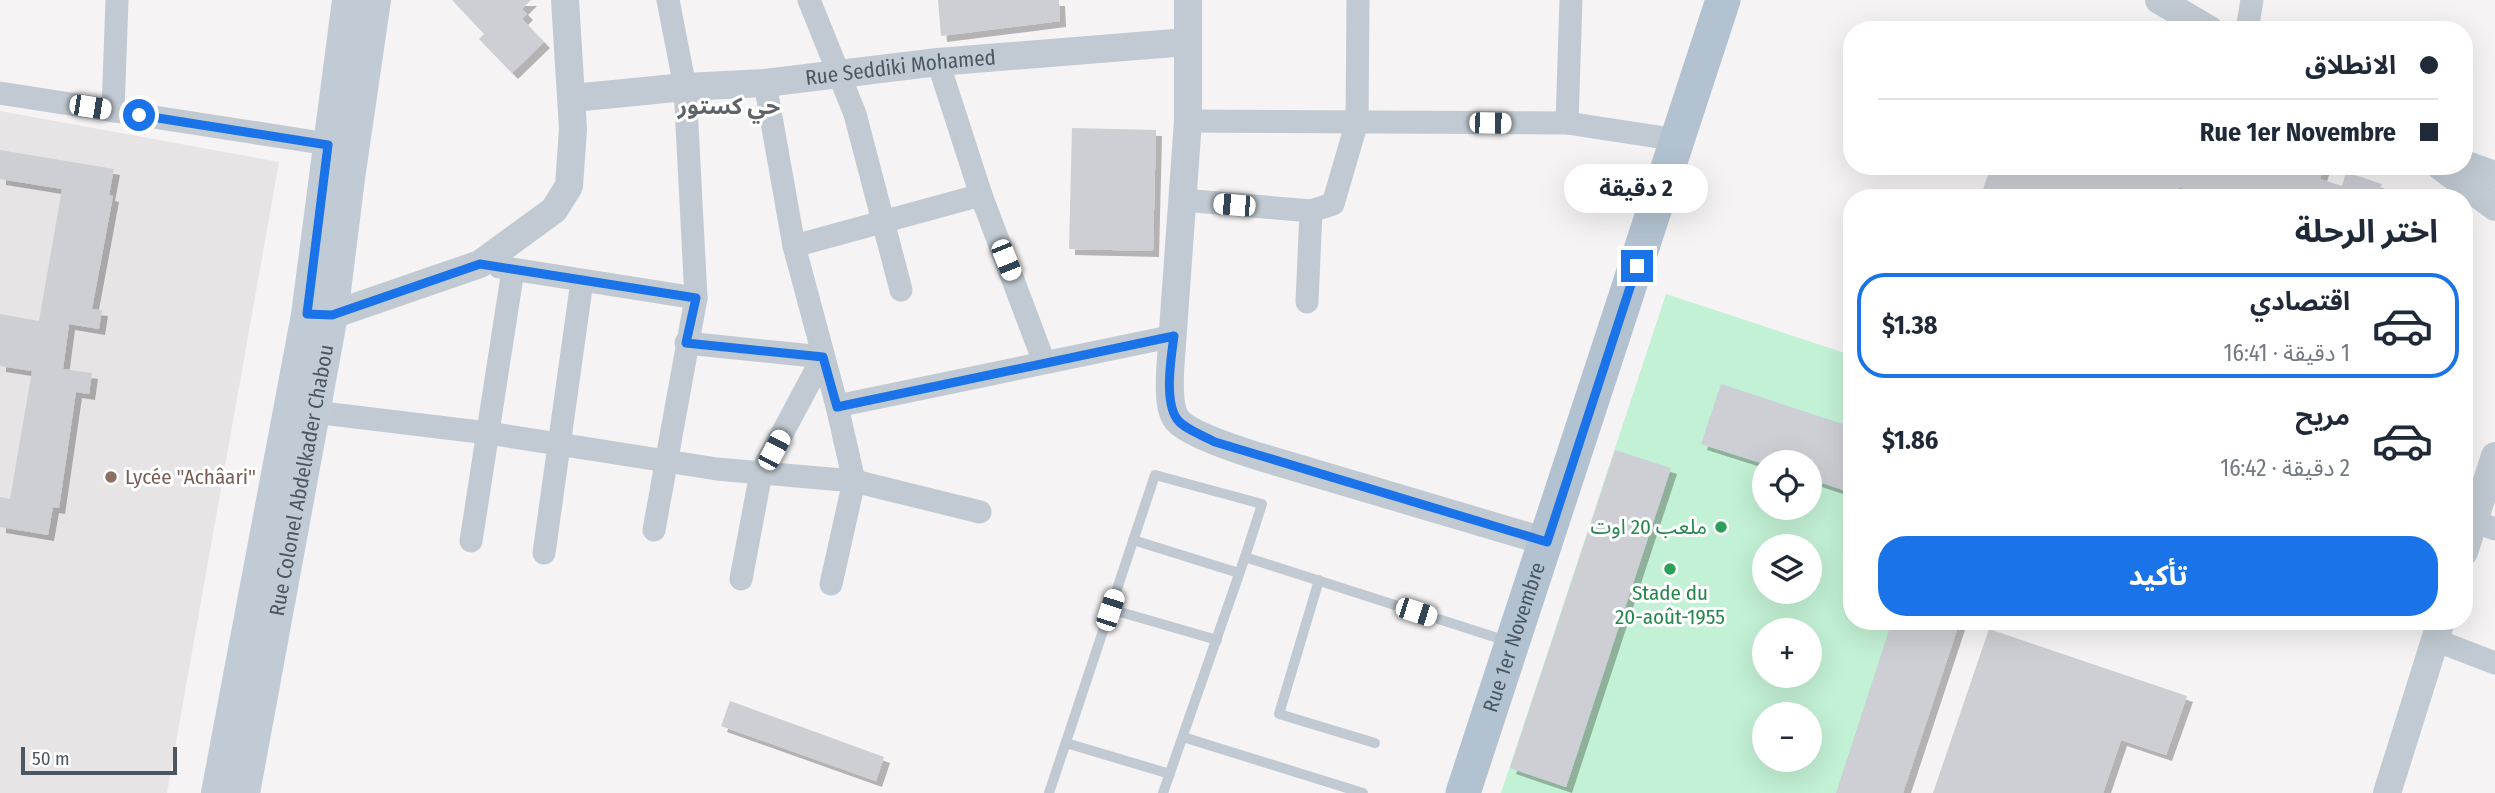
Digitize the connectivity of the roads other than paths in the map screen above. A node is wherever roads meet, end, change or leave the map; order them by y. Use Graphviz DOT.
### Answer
graph roads {
  1 [pos="117,0"];
  2 [pos="348,0"];
  3 [pos="375,0"];
  4 [pos="565,0"];
  5 [pos="668,0"];
  6 [pos="809,0"];
  7 [pos="1188,0"];
  8 [pos="1358,0"];
  9 [pos="1572,0"];
  10 [pos="1723,0"];
  11 [pos="2158,0"];
  12 [pos="2252,0"];
  13 [pos="2194,21"];
  14 [pos="2249,21"];
  15 [pos="1187,42"];
  16 [pos="938,62"];
  17 [pos="839,73"];
  18 [pos="765,83"];
  19 [pos="685,86"];
  20 [pos="0,93"];
  21 [pos="573,98"];
  22 [pos="113,111"];
  23 [pos="1188,121"];
  24 [pos="1357,122"];
  25 [pos="1567,123"];
  26 [pos="1678,140"];
  27 [pos="328,145"];
  28 [pos="2473,167"];
  29 [pos="2452,175"];
  30 [pos="2495,175"];
  31 [pos="2471,189"];
  32 [pos="2473,191"];
  33 [pos="981,195"];
  34 [pos="1183,200"];
  35 [pos="2495,207"];
  36 [pos="1311,211"];
  37 [pos="883,222"];
  38 [pos="794,246"];
  39 [pos="480,264"];
  40 [pos="513,270"];
  41 [pos="582,281"];
  42 [pos="901,290"];
  43 [pos="696,298"];
  44 [pos="1307,302"];
  45 [pos="320,315"];
  46 [pos="1174,336"];
  47 [pos="686,343"];
  48 [pos="823,357"];
  49 [pos="1044,362"];
  50 [pos="837,407"];
  51 [pos="314,412"];
  52 [pos="488,433"];
  53 [pos="559,444"];
  54 [pos="2495,456"];
  55 [pos="667,461"];
  56 [pos="761,473"];
  57 [pos="853,481"];
  58 [pos="980,512"];
  59 [pos="2484,525"];
  60 [pos="654,530"];
  61 [pos="1133,540"];
  62 [pos="2473,540"];
  63 [pos="471,541"];
  64 [pos="1547,542"];
  65 [pos="544,553"];
  66 [pos="1245,557"];
  67 [pos="1239,573"];
  68 [pos="741,579"];
  69 [pos="1319,580"];
  70 [pos="831,584"];
  71 [pos="1110,610"];
  72 [pos="2438,631"];
  73 [pos="1217,640"];
  74 [pos="1513,643"];
  75 [pos="2495,663"];
  76 [pos="1183,737"];
  77 [pos="1066,743"];
  78 [pos="1375,743"];
  79 [pos="1170,774"];
  80 [pos="217,793"];
  81 [pos="244,793"];
  82 [pos="1049,793"];
  83 [pos="1163,793"];
  84 [pos="1363,793"];
  85 [pos="1463,793"];
  86 [pos="2387,793"];
  1 -- 22 [label="street"];
  2 -- 27 [label="main road, Rue Colonel Abdelkader Chabou"];
  3 -- 45 [label="main road, Rue Colonel Abdelkader Chabou"];
  4 -- 21 [label="street"];
  5 -- 19 [label="street"];
  6 -- 17 [label="street"];
  7 -- 15 [label="street"];
  8 -- 24 [label="street"];
  9 -- 25 [label="street"];
  10 -- 26 [label="main road, Rue 1er Novembre"];
  11 -- 13 [label="street"];
  12 -- 14 [label="street"];
  15 -- 16 [label="street, Rue Seddiki Mohamed"];
  15 -- 23 [label="street"];
  16 -- 17 [label="street, Rue Seddiki Mohamed"];
  16 -- 33 [label="street"];
  17 -- 18 [label="street, Rue Seddiki Mohamed"];
  17 -- 37 [label="street"];
  18 -- 19 [label="street, Rue Seddiki Mohamed"];
  18 -- 38 [label="street"];
  19 -- 21 [label="street, Rue Seddiki Mohamed"];
  19 -- 43 [label="street"];
  20 -- 22 [label="street"];
  21 -- 39 [label="street"];
  22 -- 27 [label="street"];
  23 -- 24 [label="street"];
  23 -- 34 [label="street"];
  24 -- 25 [label="street"];
  24 -- 36 [label="street"];
  25 -- 26 [label="street"];
  26 -- 64 [label="main road, Rue 1er Novembre"];
  27 -- 45 [label="main road, Rue Colonel Abdelkader Chabou"];
  28 -- 30 [label="street"];
  29 -- 31 [label="street"];
  32 -- 35 [label="street"];
  33 -- 37 [label="street"];
  33 -- 49 [label="street"];
  34 -- 36 [label="street"];
  34 -- 46 [label="street"];
  36 -- 44 [label="street"];
  37 -- 38 [label="street"];
  37 -- 42 [label="street"];
  38 -- 48 [label="street"];
  39 -- 40 [label="street"];
  39 -- 45 [label="street"];
  40 -- 41 [label="street"];
  40 -- 52 [label="street"];
  41 -- 43 [label="street"];
  41 -- 53 [label="street"];
  43 -- 47 [label="street"];
  45 -- 51 [label="main road, Rue Colonel Abdelkader Chabou"];
  45 -- 80 [label="main road, Rue Colonel Abdelkader Chabou"];
  46 -- 49 [label="street"];
  46 -- 64 [label="street"];
  47 -- 48 [label="street"];
  47 -- 55 [label="street"];
  48 -- 50 [label="street"];
  48 -- 56 [label="street"];
  49 -- 50 [label="street"];
  50 -- 57 [label="street"];
  51 -- 52 [label="street"];
  51 -- 81 [label="main road, Rue Colonel Abdelkader Chabou"];
  52 -- 53 [label="street"];
  52 -- 63 [label="street"];
  53 -- 55 [label="street"];
  53 -- 65 [label="street"];
  54 -- 59 [label="street"];
  55 -- 56 [label="street"];
  55 -- 60 [label="street"];
  56 -- 57 [label="street"];
  56 -- 68 [label="street"];
  57 -- 58 [label="street"];
  57 -- 70 [label="street"];
  59 -- 62 [label="street"];
  61 -- 66 [label="lane"];
  61 -- 67 [label="lane"];
  61 -- 71 [label="lane"];
  64 -- 74 [label="main road, Rue 1er Novembre"];
  66 -- 67 [label="lane"];
  66 -- 69 [label="lane"];
  67 -- 73 [label="lane"];
  69 -- 74 [label="lane"];
  69 -- 78 [label="lane"];
  71 -- 73 [label="lane"];
  71 -- 77 [label="lane"];
  72 -- 75 [label="street"];
  72 -- 86 [label="street"];
  73 -- 76 [label="lane"];
  74 -- 85 [label="main road, Rue 1er Novembre"];
  76 -- 79 [label="lane"];
  76 -- 84 [label="lane"];
  77 -- 79 [label="lane"];
  77 -- 82 [label="lane"];
  79 -- 83 [label="lane"];
}
